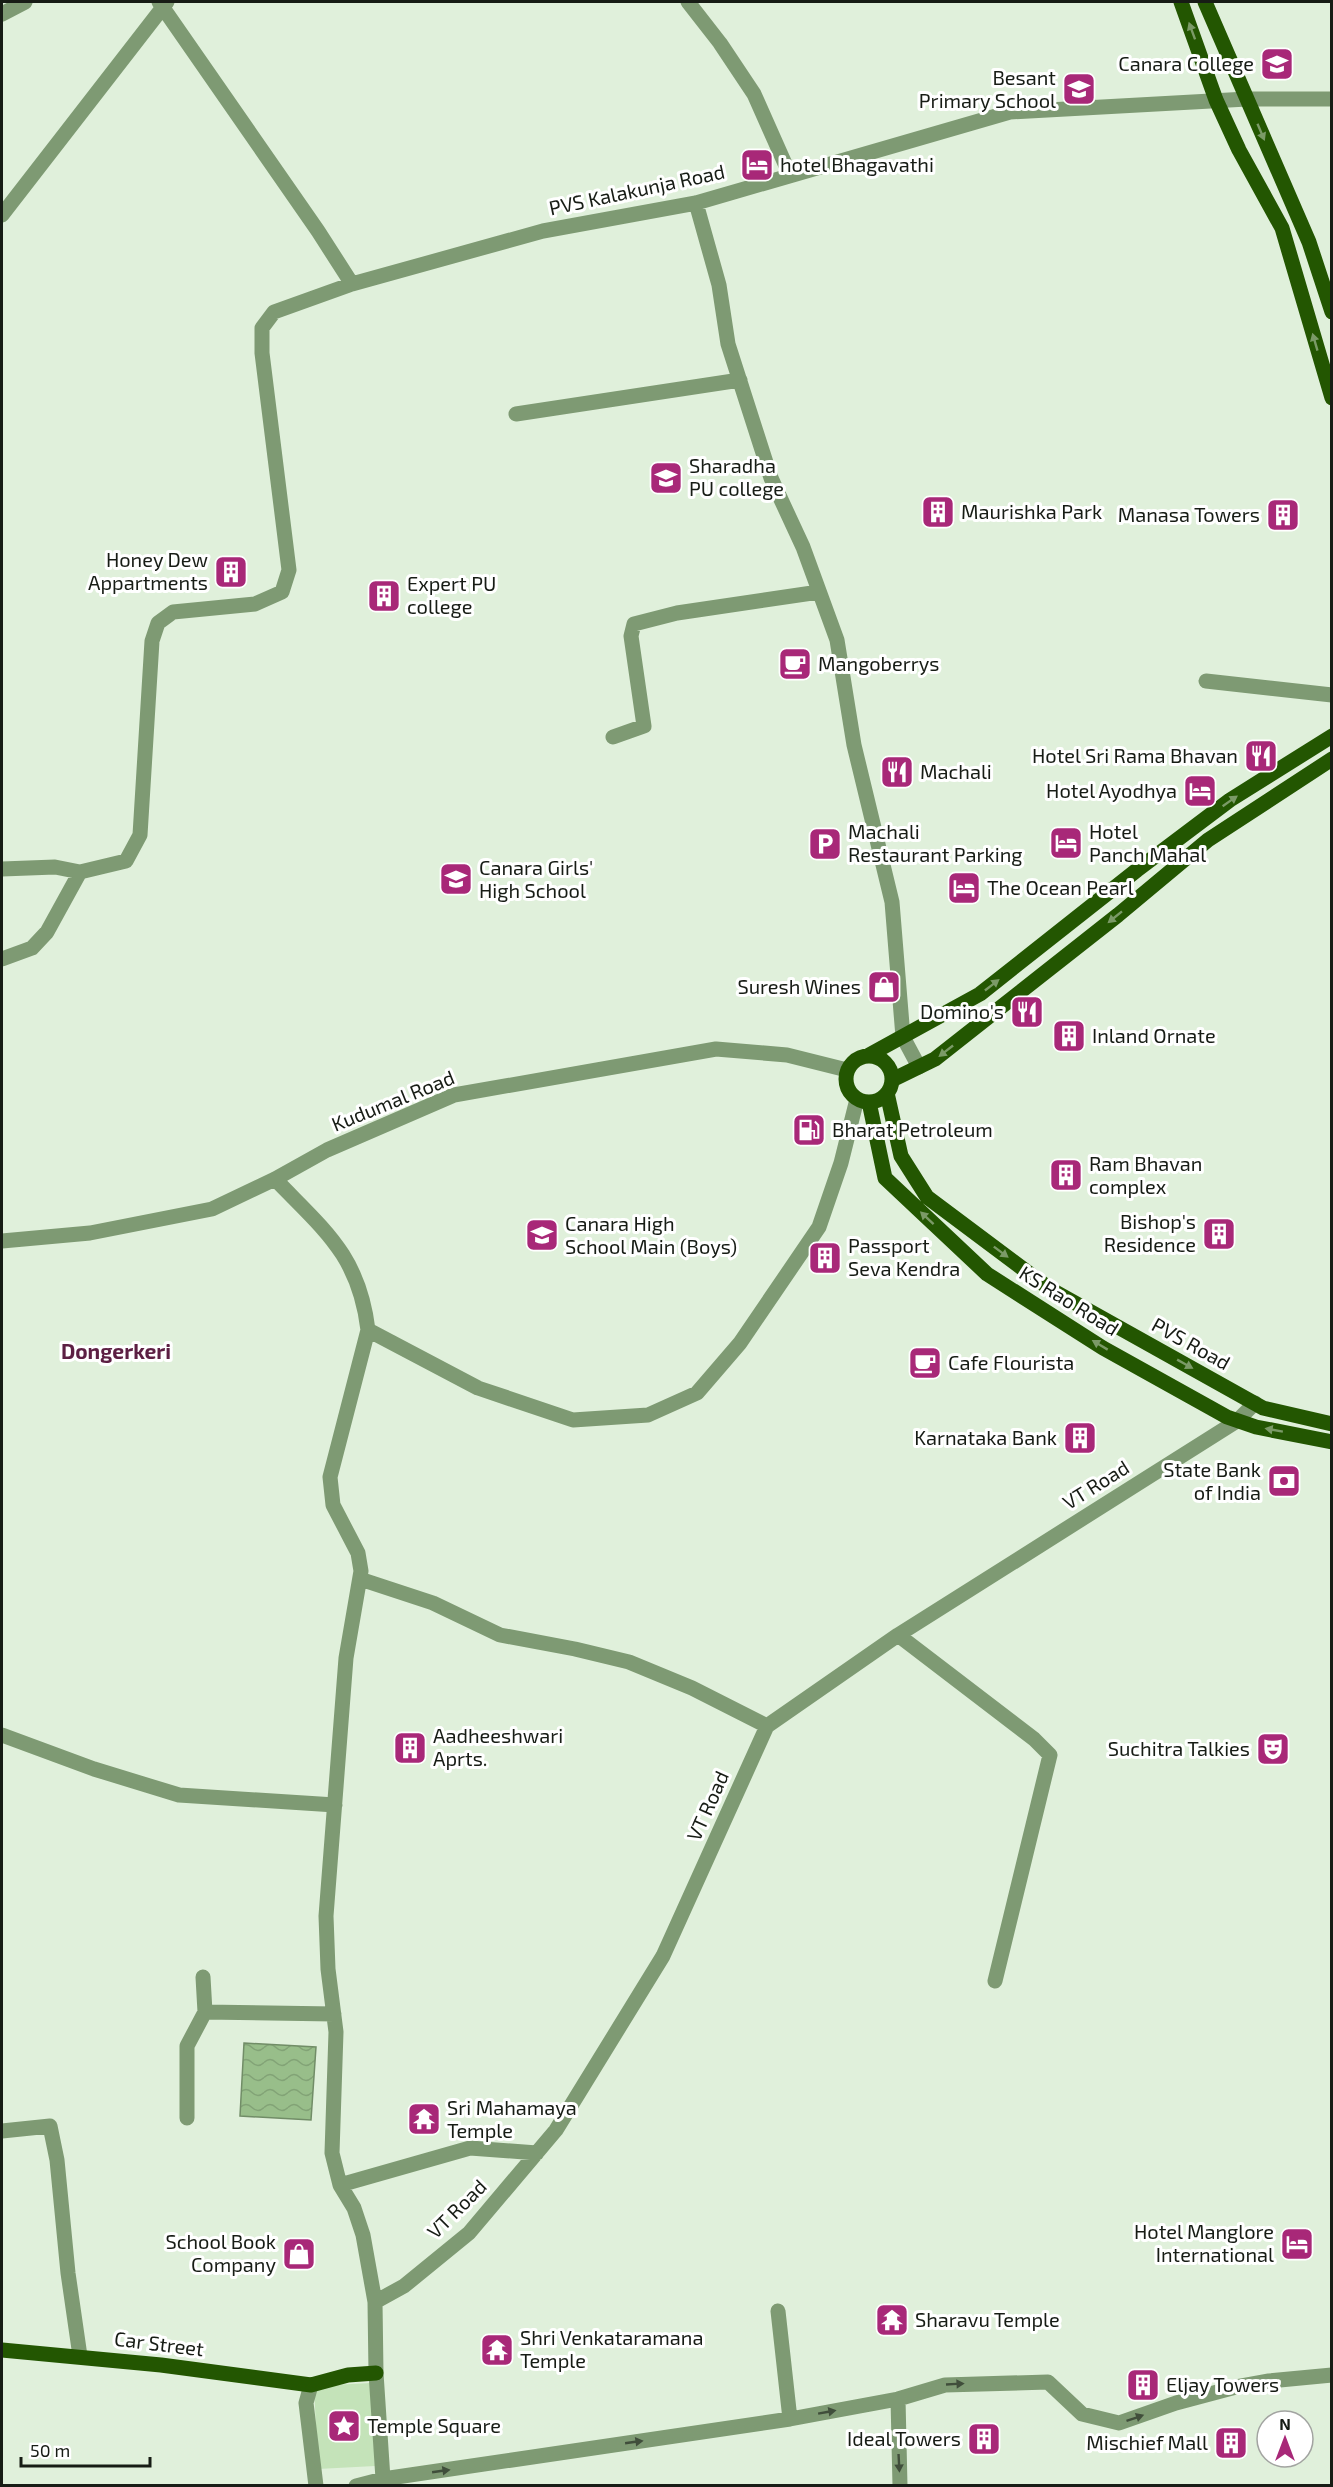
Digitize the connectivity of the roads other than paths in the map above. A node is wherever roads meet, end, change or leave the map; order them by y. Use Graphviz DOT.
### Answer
graph roads {
  1 [pos="25,2"];
  2 [pos="688,2"];
  3 [pos="1181,2"];
  4 [pos="1205,2"];
  5 [pos="163,3"];
  6 [pos="2,14"];
  7 [pos="1247,99"];
  8 [pos="1332,99"];
  9 [pos="1216,100"];
  10 [pos="790,175"];
  11 [pos="696,203"];
  12 [pos="2,215"];
  13 [pos="352,284"];
  14 [pos="1332,312"];
  15 [pos="740,380"];
  16 [pos="1332,398"];
  17 [pos="516,414"];
  18 [pos="819,591"];
  19 [pos="1206,681"];
  20 [pos="1332,695"];
  21 [pos="1332,736"];
  22 [pos="613,737"];
  23 [pos="1311,749"];
  24 [pos="1326,762"];
  25 [pos="2,868"];
  26 [pos="80,872"];
  27 [pos="2,959"];
  28 [pos="903,1037"];
  29 [pos="869,1055"];
  30 [pos="919,1067"];
  31 [pos="847,1070"];
  32 [pos="890,1087"];
  33 [pos="863,1100"];
  34 [pos="275,1179"];
  35 [pos="2,1241"];
  36 [pos="368,1330"];
  37 [pos="1255,1403"];
  38 [pos="1237,1421"];
  39 [pos="1332,1424"];
  40 [pos="1332,1442"];
  41 [pos="360,1579"];
  42 [pos="898,1635"];
  43 [pos="767,1726"];
  44 [pos="2,1735"];
  45 [pos="335,1805"];
  46 [pos="203,1977"];
  47 [pos="995,1981"];
  48 [pos="205,2012"];
  49 [pos="334,2014"];
  50 [pos="187,2118"];
  51 [pos="2,2131"];
  52 [pos="537,2153"];
  53 [pos="340,2185"];
  54 [pos="375,2301"];
  55 [pos="778,2311"];
  56 [pos="2,2350"];
  57 [pos="80,2356"];
  58 [pos="376,2373"];
  59 [pos="1332,2375"];
  60 [pos="311,2385"];
  61 [pos="898,2399"];
  62 [pos="790,2419"];
  63 [pos="383,2479"];
  64 [pos="316,2486"];
  65 [pos="356,2486"];
  66 [pos="900,2486"];
  1 -- 6 [label="street"];
  2 -- 10 [label="street"];
  9 -- 3 [label="main road, one-way"];
  4 -- 7 [label="main road"];
  5 -- 12 [label="street"];
  5 -- 13 [label="street"];
  7 -- 8 [label="street, PVS Kalakunja Road"];
  7 -- 9 [label="street, PVS Kalakunja Road"];
  7 -- 14 [label="main road, one-way"];
  9 -- 10 [label="street, PVS Kalakunja Road"];
  16 -- 9 [label="main road, one-way"];
  10 -- 11 [label="street, PVS Kalakunja Road"];
  11 -- 13 [label="street, PVS Kalakunja Road"];
  11 -- 15 [label="street"];
  13 -- 26 [label="street, PVS Kalakunja Road"];
  15 -- 17 [label="street"];
  15 -- 18 [label="street"];
  18 -- 22 [label="street"];
  18 -- 28 [label="street"];
  19 -- 20 [label="street"];
  21 -- 23 [label="main road"];
  23 -- 24 [label="main road"];
  28 -- 23 [label="main road, one-way"];
  24 -- 30 [label="main road, one-way"];
  25 -- 26 [label="street"];
  26 -- 27 [label="street"];
  28 -- 29 [label="main road"];
  28 -- 30 [label="street"];
  29 -- 31 [label="main road"];
  29 -- 32 [label="main road"];
  30 -- 32 [label="main road"];
  31 -- 33 [label="main road"];
  31 -- 34 [label="street, Kudumal Road"];
  32 -- 33 [label="main road"];
  32 -- 37 [label="main road, PVS Road, one-way"];
  33 -- 36 [label="street"];
  38 -- 33 [label="main road, KS Rao Road, one-way"];
  34 -- 35 [label="street, Kudumal Road"];
  34 -- 36 [label="street"];
  36 -- 41 [label="street"];
  37 -- 38 [label="street, VT Road"];
  37 -- 39 [label="main road, PVS Road"];
  40 -- 38 [label="main road, KS Rao Road, one-way"];
  38 -- 42 [label="street, VT Road"];
  41 -- 43 [label="street"];
  41 -- 45 [label="street"];
  42 -- 43 [label="street, VT Road"];
  42 -- 47 [label="street"];
  43 -- 52 [label="street, VT Road"];
  44 -- 45 [label="street"];
  45 -- 49 [label="street"];
  46 -- 48 [label="street"];
  48 -- 49 [label="street"];
  48 -- 50 [label="street"];
  49 -- 53 [label="street"];
  51 -- 57 [label="street"];
  52 -- 53 [label="street"];
  52 -- 54 [label="street, VT Road"];
  53 -- 54 [label="street"];
  54 -- 58 [label="street"];
  55 -- 62 [label="street"];
  56 -- 57 [label="main road, Car Street"];
  57 -- 60 [label="main road, Car Street"];
  58 -- 60 [label="main road"];
  58 -- 63 [label="street"];
  61 -- 59 [label="street, one-way"];
  60 -- 64 [label="street"];
  62 -- 61 [label="street, one-way"];
  61 -- 66 [label="street, one-way"];
  63 -- 62 [label="street, one-way"];
  63 -- 65 [label="street"];
}
